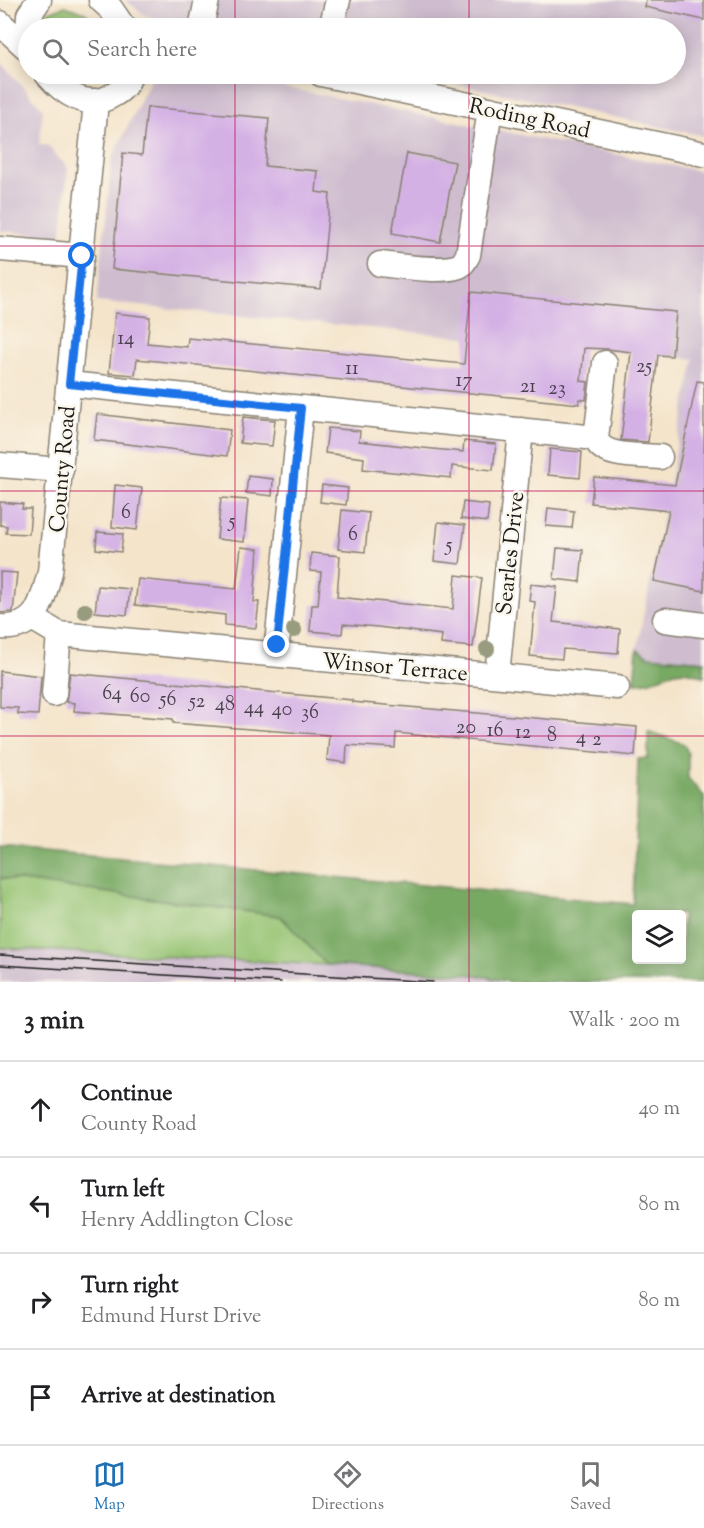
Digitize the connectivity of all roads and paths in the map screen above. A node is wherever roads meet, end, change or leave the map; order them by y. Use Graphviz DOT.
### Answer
graph roads {
  1 [pos="39,0"];
  2 [pos="101,0"];
  3 [pos="207,0"];
  4 [pos="338,0"];
  5 [pos="29,18"];
  6 [pos="117,18"];
  7 [pos="203,18"];
  8 [pos="334,18"];
  9 [pos="0,23"];
  10 [pos="18,40"];
  11 [pos="58,84"];
  12 [pos="125,84"];
  13 [pos="369,84"];
  14 [pos="96,102"];
  15 [pos="489,109"];
  16 [pos="704,154"];
  17 [pos="0,249"];
  18 [pos="82,256"];
  19 [pos="380,264"];
  20 [pos="605,363"];
  21 [pos="69,384"];
  22 [pos="301,408"];
  23 [pos="521,430"];
  24 [pos="585,436"];
  25 [pos="660,457"];
  26 [pos="0,465"];
  27 [pos="61,470"];
  28 [pos="32,618"];
  29 [pos="665,620"];
  30 [pos="704,625"];
  31 [pos="0,627"];
  32 [pos="59,633"];
  33 [pos="276,654"];
  34 [pos="497,675"];
  35 [pos="617,687"];
  36 [pos="54,694"];
  1 -- 5 [label="street"];
  2 -- 6 [label="street"];
  3 -- 7 [label="street"];
  4 -- 8 [label="street"];
  9 -- 10 [label="street"];
  11 -- 14 [label="street"];
  12 -- 14 [label="street"];
  13 -- 15 [label="street, Roding Road"];
  14 -- 18 [label="street, County Road"];
  15 -- 16 [label="street, Roding Road"];
  15 -- 19 [label="street"];
  17 -- 18 [label="street"];
  18 -- 21 [label="street, County Road"];
  20 -- 24 [label="street"];
  21 -- 22 [label="street"];
  21 -- 27 [label="street, County Road"];
  22 -- 23 [label="street"];
  22 -- 33 [label="street"];
  23 -- 24 [label="street"];
  23 -- 34 [label="street, Searles Drive"];
  24 -- 25 [label="street"];
  26 -- 27 [label="street"];
  27 -- 28 [label="street, County Road"];
  28 -- 31 [label="street"];
  28 -- 32 [label="street, Winsor Terrace"];
  29 -- 30 [label="street"];
  32 -- 33 [label="street, Winsor Terrace"];
  32 -- 36 [label="street"];
  33 -- 34 [label="street, Winsor Terrace"];
  34 -- 35 [label="street, Winsor Terrace"];
}
